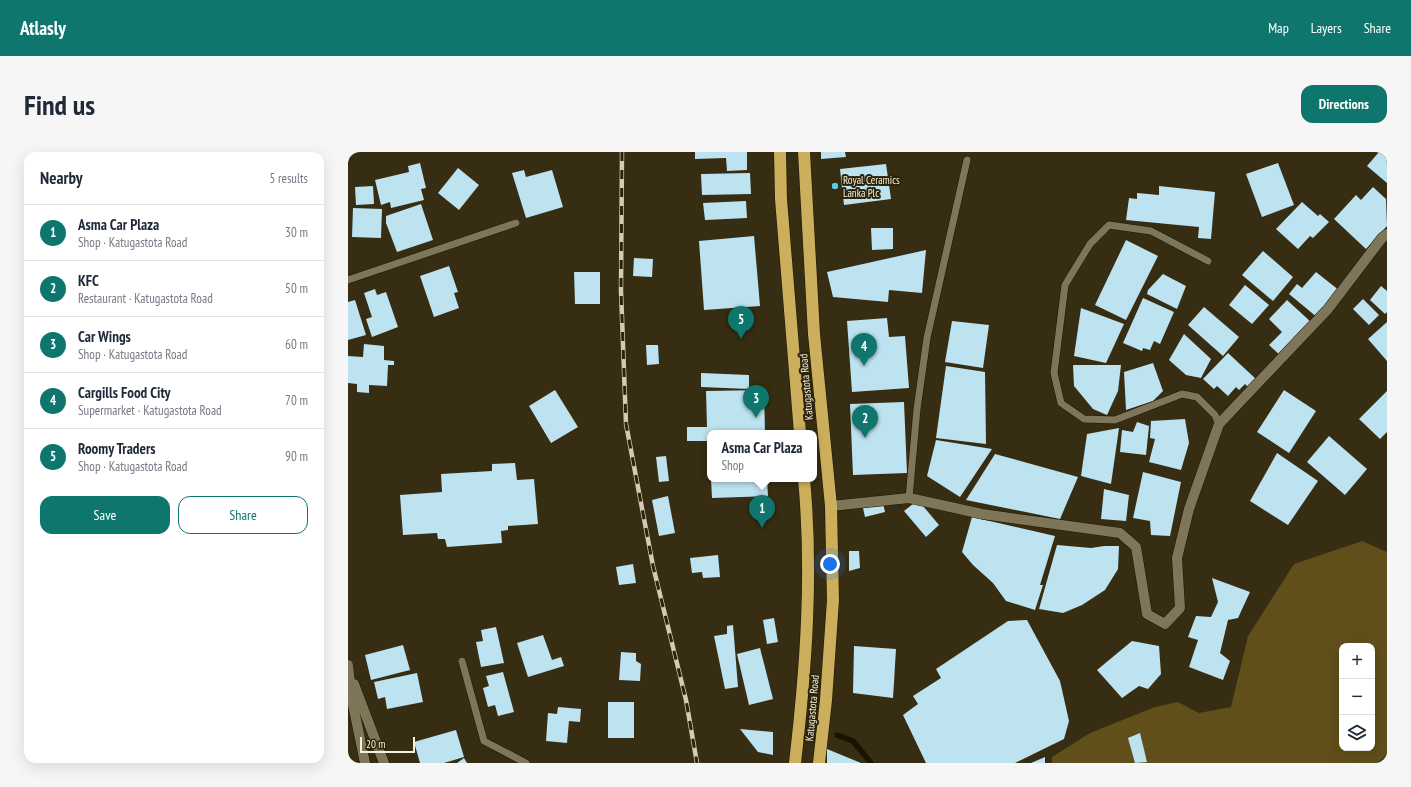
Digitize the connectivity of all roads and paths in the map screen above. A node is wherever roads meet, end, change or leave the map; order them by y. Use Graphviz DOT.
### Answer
graph roads {
  1 [pos="780,152"];
  2 [pos="804,152"];
  3 [pos="967,160"];
  4 [pos="516,223"];
  5 [pos="1387,234"];
  6 [pos="1208,261"];
  7 [pos="348,280"];
  8 [pos="1219,424"];
  9 [pos="800,430"];
  10 [pos="804,482"];
  11 [pos="910,498"];
  12 [pos="831,506"];
  13 [pos="462,661"];
  14 [pos="349,668"];
  15 [pos="365,763"];
  16 [pos="384,763"];
  17 [pos="526,763"];
  18 [pos="795,763"];
  19 [pos="819,763"];
  1 -- 9 [label="highway, Katugastota Road"];
  2 -- 12 [label="highway, Katugastota Road"];
  3 -- 11 [label="lane"];
  4 -- 7 [label="lane"];
  5 -- 8 [label="street"];
  6 -- 8 [label="lane"];
  8 -- 11 [label="street"];
  10 -- 18 [label="highway, Katugastota Road"];
  11 -- 12 [label="street"];
  12 -- 19 [label="highway, Katugastota Road"];
  13 -- 17 [label="lane"];
  14 -- 15 [label="street"];
  14 -- 16 [label="street"];
}
